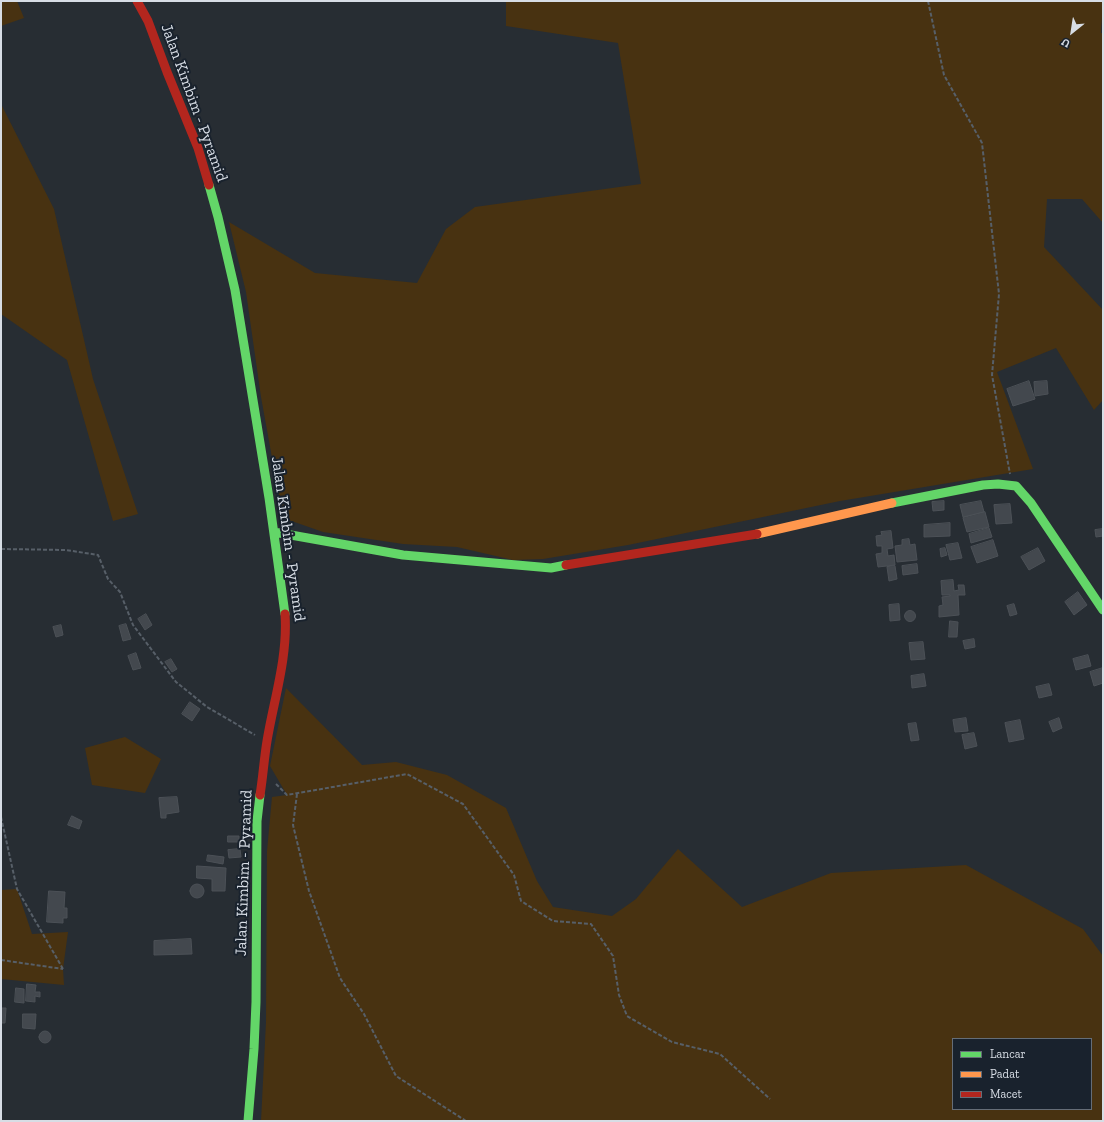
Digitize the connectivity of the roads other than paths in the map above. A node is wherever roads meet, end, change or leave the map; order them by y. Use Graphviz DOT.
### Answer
graph roads {
  1 [pos="138,1"];
  2 [pos="274,532"];
  3 [pos="1103,610"];
  4 [pos="248,1121"];
  1 -- 2 [label="main road, Jalan Kimbim - Pyramid"];
  2 -- 3 [label="main road"];
  2 -- 4 [label="main road, Jalan Kimbim - Pyramid"];
}
